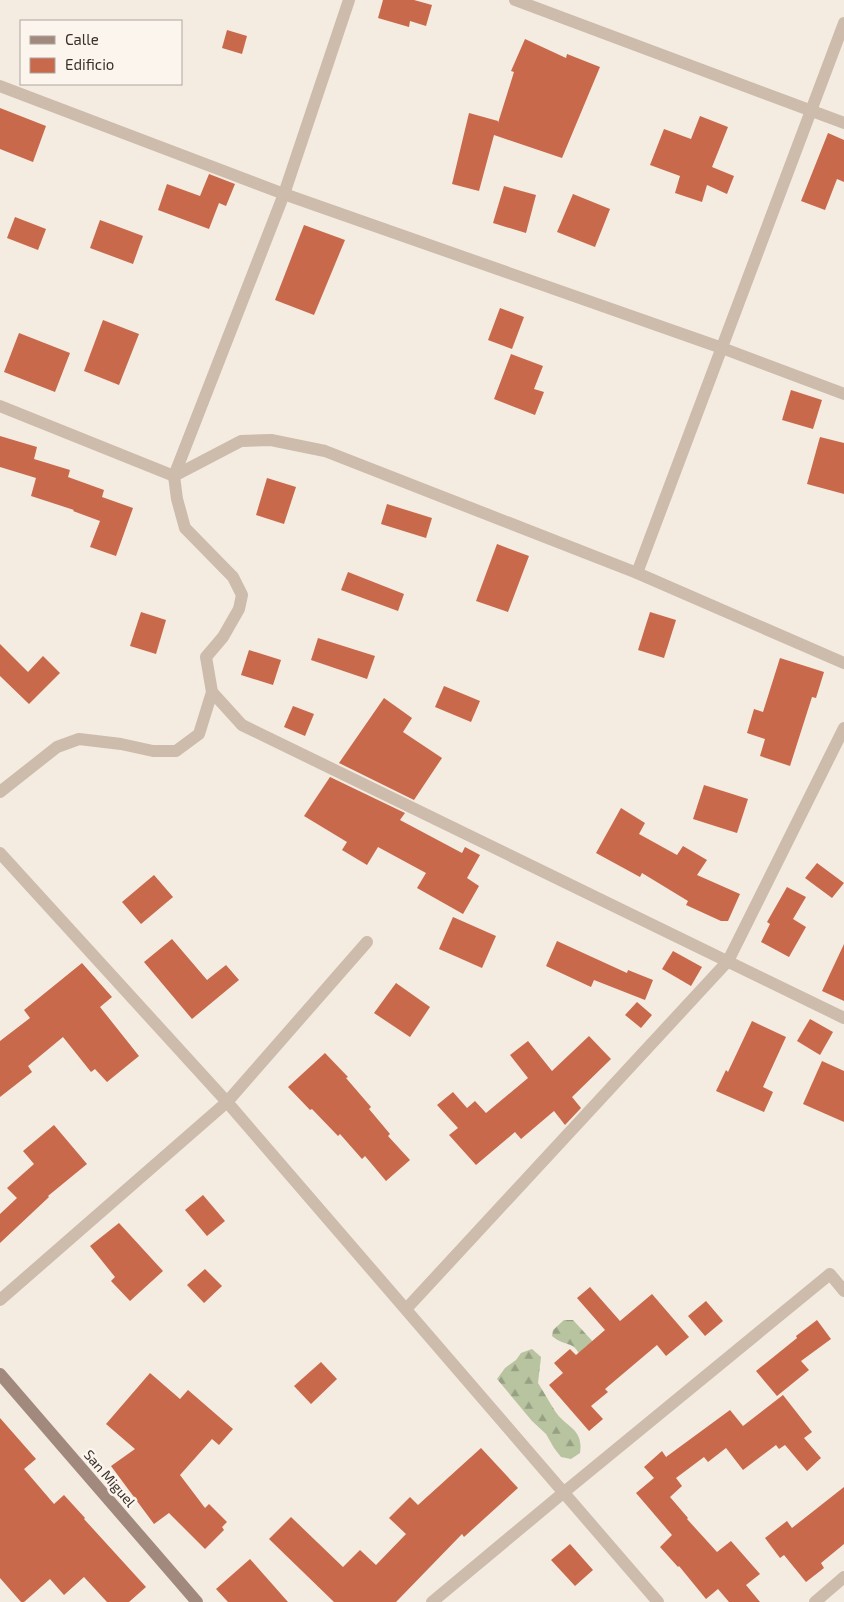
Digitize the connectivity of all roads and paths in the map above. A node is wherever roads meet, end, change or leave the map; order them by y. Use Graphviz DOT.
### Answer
graph roads {
  1 [pos="349,0"];
  2 [pos="515,0"];
  3 [pos="844,23"];
  4 [pos="0,86"];
  5 [pos="812,111"];
  6 [pos="844,123"];
  7 [pos="284,194"];
  8 [pos="722,348"];
  9 [pos="844,394"];
  10 [pos="0,406"];
  11 [pos="174,476"];
  12 [pos="637,573"];
  13 [pos="844,663"];
  14 [pos="212,692"];
  15 [pos="844,728"];
  16 [pos="0,792"];
  17 [pos="0,853"];
  18 [pos="367,942"];
  19 [pos="728,961"];
  20 [pos="844,1018"];
  21 [pos="227,1102"];
  22 [pos="844,1291"];
  23 [pos="0,1300"];
  24 [pos="406,1308"];
  25 [pos="0,1374"];
  26 [pos="563,1493"];
  27 [pos="844,1576"];
  28 [pos="198,1602"];
  29 [pos="432,1602"];
  30 [pos="658,1602"];
  31 [pos="815,1602"];
  1 -- 7 [label="street"];
  2 -- 5 [label="street"];
  3 -- 5 [label="street"];
  4 -- 7 [label="street"];
  5 -- 6 [label="street"];
  5 -- 8 [label="street"];
  7 -- 8 [label="street"];
  7 -- 11 [label="street"];
  8 -- 9 [label="street"];
  8 -- 12 [label="street"];
  10 -- 11 [label="street"];
  11 -- 12 [label="street"];
  11 -- 14 [label="street"];
  12 -- 13 [label="street"];
  14 -- 16 [label="street"];
  14 -- 19 [label="street"];
  15 -- 19 [label="street"];
  17 -- 21 [label="street"];
  18 -- 21 [label="street"];
  19 -- 20 [label="street"];
  19 -- 24 [label="street"];
  21 -- 23 [label="street"];
  21 -- 24 [label="street"];
  22 -- 26 [label="street"];
  24 -- 26 [label="street"];
  25 -- 28 [label="street, San Miguel"];
  26 -- 29 [label="street"];
  26 -- 30 [label="street"];
  27 -- 31 [label="street"];
}
